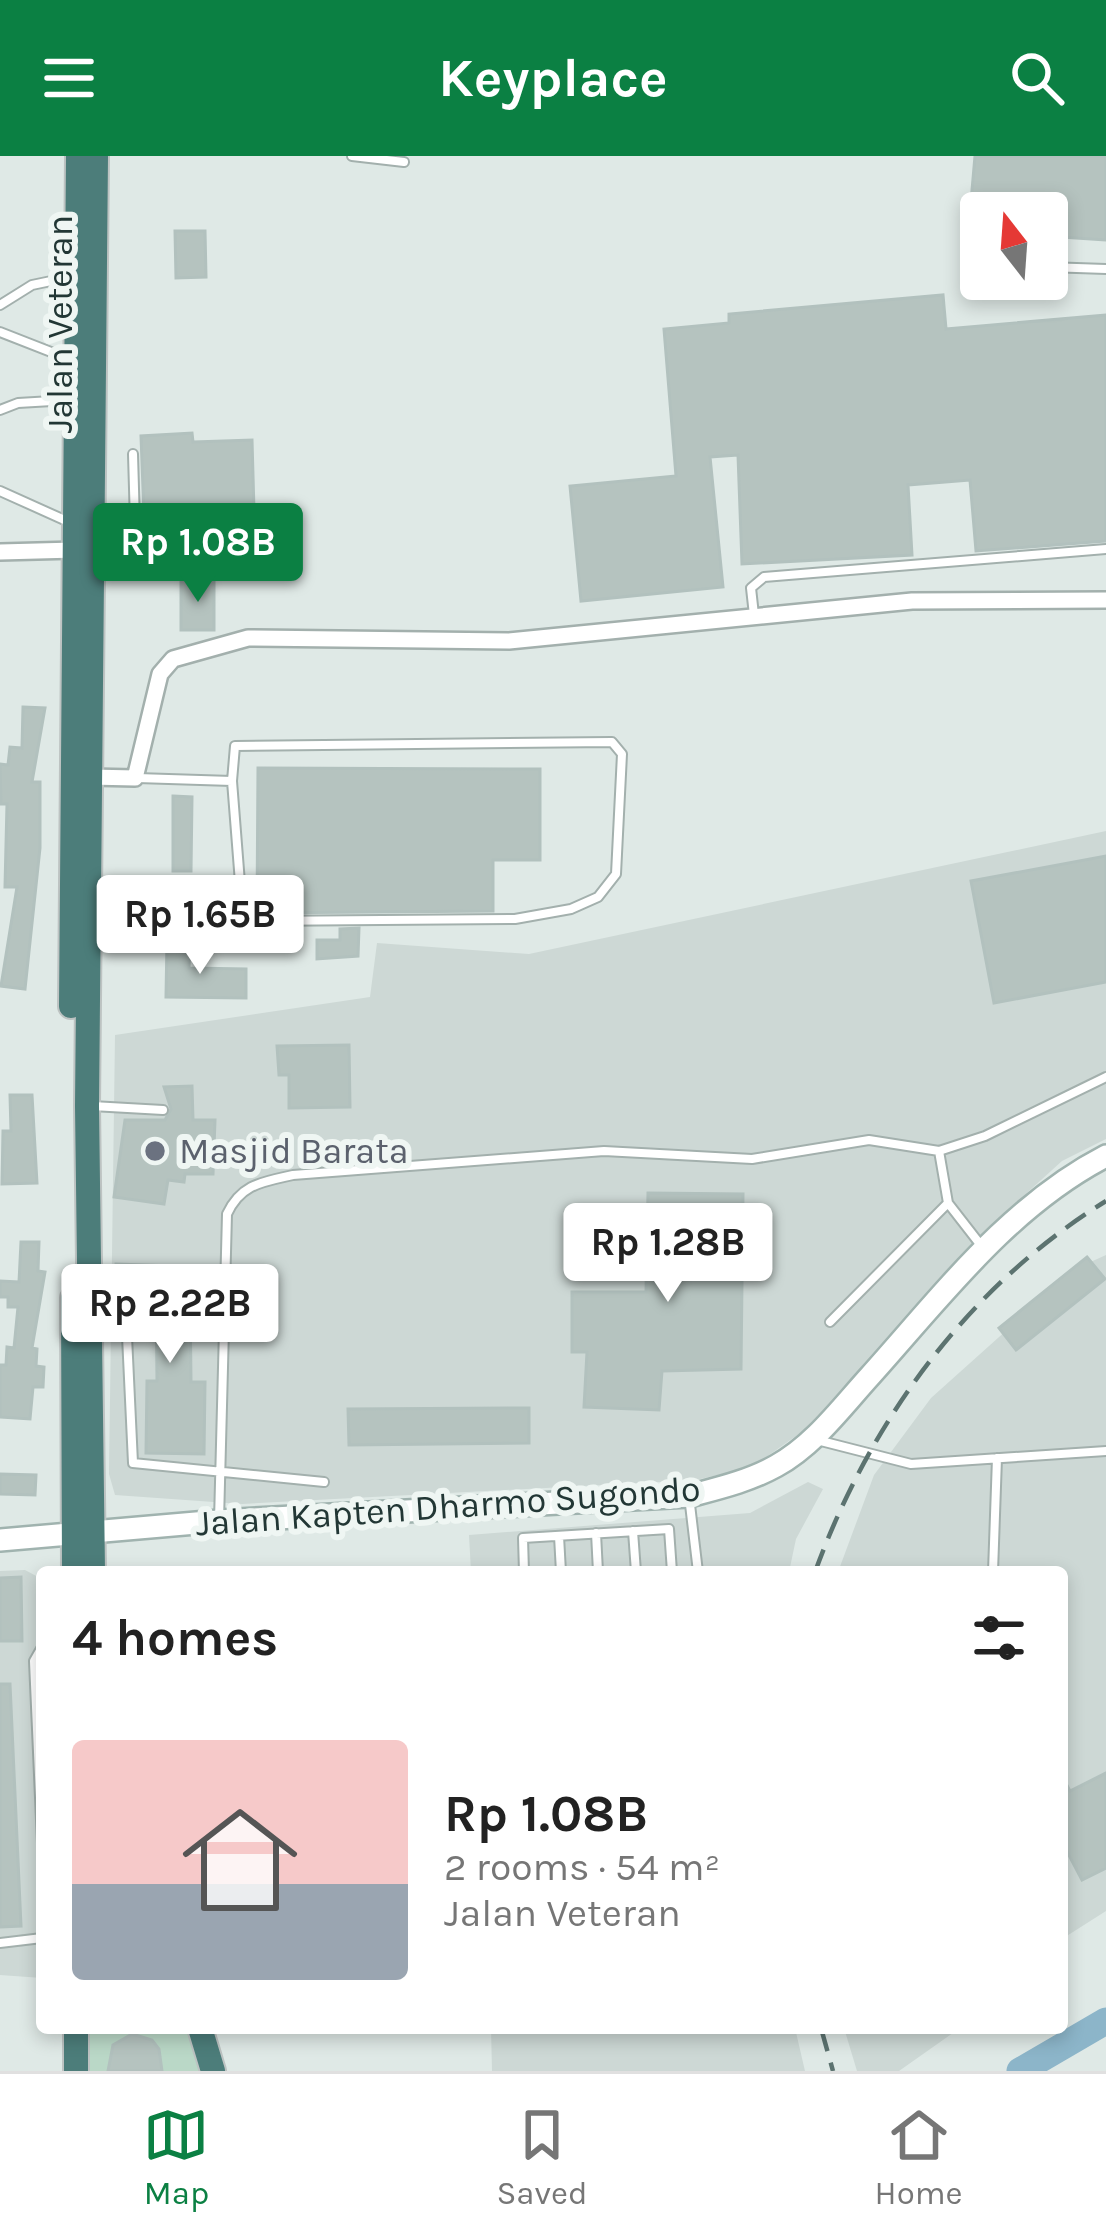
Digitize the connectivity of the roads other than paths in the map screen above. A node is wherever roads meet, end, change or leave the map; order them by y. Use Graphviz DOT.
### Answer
graph roads {
  1 [pos="78,156"];
  2 [pos="96,156"];
  3 [pos="352,156"];
  4 [pos="404,162"];
  5 [pos="1068,268"];
  6 [pos="1106,269"];
  7 [pos="77,276"];
  8 [pos="0,305"];
  9 [pos="0,332"];
  10 [pos="76,361"];
  11 [pos="76,398"];
  12 [pos="0,410"];
  13 [pos="133,454"];
  14 [pos="0,491"];
  15 [pos="247,521"];
  16 [pos="135,523"];
  17 [pos="81,533"];
  18 [pos="1106,549"];
  19 [pos="0,552"];
  20 [pos="1106,600"];
  21 [pos="754,618"];
  22 [pos="90,777"];
  23 [pos="135,778"];
  24 [pos="232,781"];
  25 [pos="1106,1077"];
  26 [pos="87,1106"];
  27 [pos="163,1111"];
  28 [pos="939,1151"];
  29 [pos="1106,1156"];
  30 [pos="948,1203"];
  31 [pos="985,1249"];
  32 [pos="126,1315"];
  33 [pos="830,1322"];
  34 [pos="813,1439"];
  35 [pos="1106,1450"];
  36 [pos="997,1458"];
  37 [pos="221,1473"];
  38 [pos="324,1482"];
  39 [pos="689,1496"];
  40 [pos="219,1521"];
  41 [pos="633,1531"];
  42 [pos="83,1533"];
  43 [pos="596,1534"];
  44 [pos="559,1536"];
  45 [pos="0,1540"];
  46 [pos="75,1566"];
  47 [pos="91,1566"];
  48 [pos="524,1566"];
  49 [pos="561,1566"];
  50 [pos="598,1566"];
  51 [pos="636,1566"];
  52 [pos="672,1566"];
  53 [pos="697,1566"];
  54 [pos="992,1566"];
  55 [pos="36,1658"];
  56 [pos="36,1697"];
  57 [pos="36,1939"];
  58 [pos="0,1943"];
  59 [pos="76,2034"];
  60 [pos="202,2034"];
  61 [pos="76,2071"];
  62 [pos="214,2071"];
  1 -- 7 [label="highway, Jalan Veteran"];
  2 -- 17 [label="highway, Jalan Veteran"];
  3 -- 4 [label="lane"];
  5 -- 6 [label="lane"];
  7 -- 8 [label="lane"];
  7 -- 10 [label="highway, Jalan Veteran"];
  9 -- 10 [label="lane"];
  10 -- 11 [label="highway, Jalan Veteran"];
  11 -- 12 [label="lane"];
  11 -- 17 [label="highway, Jalan Veteran"];
  13 -- 16 [label="lane"];
  14 -- 17 [label="lane"];
  15 -- 16 [label="lane"];
  16 -- 17 [label="lane"];
  17 -- 19 [label="street"];
  17 -- 22 [label="highway, Jalan Veteran"];
  17 -- 42 [label="highway, Jalan Veteran"];
  18 -- 21 [label="lane"];
  20 -- 21 [label="street"];
  21 -- 23 [label="street"];
  22 -- 23 [label="street"];
  22 -- 26 [label="highway, Jalan Veteran"];
  23 -- 24 [label="lane"];
  24 -- 24 [label="lane"];
  25 -- 28 [label="lane"];
  26 -- 27 [label="lane"];
  26 -- 42 [label="highway, Jalan Veteran"];
  28 -- 30 [label="lane"];
  28 -- 37 [label="lane"];
  29 -- 31 [label="main road, Jalan Kapten Dharmo Sugondo"];
  30 -- 31 [label="lane"];
  30 -- 33 [label="lane"];
  31 -- 34 [label="main road, Jalan Kapten Dharmo Sugondo"];
  32 -- 37 [label="lane"];
  34 -- 36 [label="lane"];
  34 -- 39 [label="main road, Jalan Kapten Dharmo Sugondo"];
  35 -- 36 [label="lane"];
  36 -- 54 [label="lane"];
  37 -- 38 [label="lane"];
  37 -- 40 [label="lane"];
  39 -- 40 [label="main road, Jalan Kapten Dharmo Sugondo"];
  39 -- 53 [label="lane"];
  40 -- 42 [label="main road, Jalan Kapten Dharmo Sugondo"];
  41 -- 43 [label="lane"];
  41 -- 51 [label="lane"];
  41 -- 52 [label="lane"];
  42 -- 45 [label="main road, Jalan Kapten Dharmo Sugondo"];
  42 -- 46 [label="highway, Jalan Veteran"];
  42 -- 47 [label="highway, Jalan Veteran"];
  43 -- 44 [label="lane"];
  43 -- 50 [label="lane"];
  44 -- 48 [label="lane"];
  44 -- 49 [label="lane"];
  55 -- 56 [label="lane"];
  57 -- 58 [label="lane"];
  59 -- 61 [label="highway"];
  60 -- 62 [label="highway"];
}
